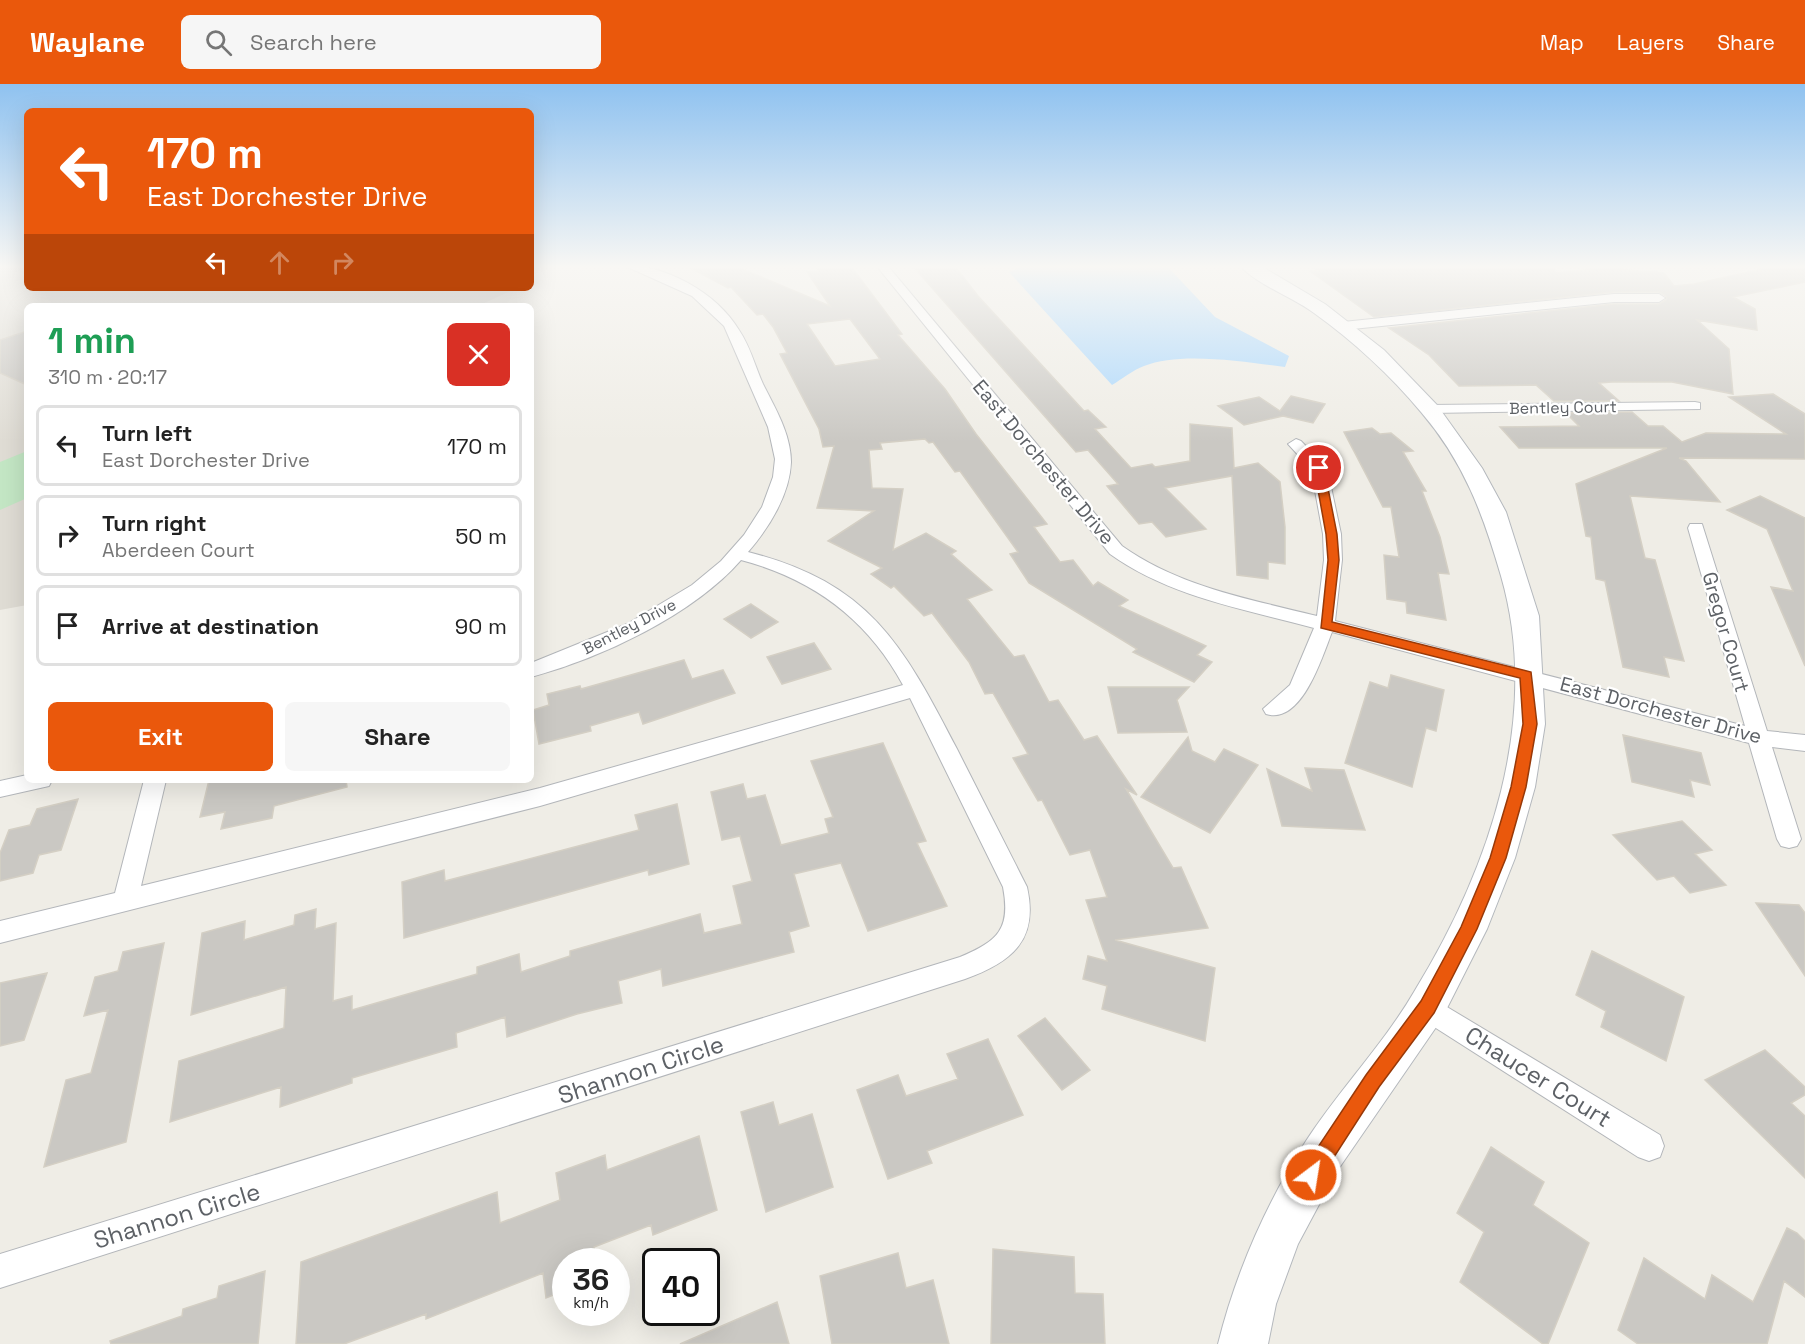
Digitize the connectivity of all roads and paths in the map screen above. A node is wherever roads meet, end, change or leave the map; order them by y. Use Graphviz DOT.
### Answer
graph roads {
  1 [pos="729,324"];
  2 [pos="929,324"];
  3 [pos="1340,324"];
  4 [pos="1364,324"];
  5 [pos="1343,326"];
  6 [pos="1695,406"];
  7 [pos="1430,409"];
  8 [pos="1296,444"];
  9 [pos="1696,528"];
  10 [pos="737,554"];
  11 [pos="1325,625"];
  12 [pos="534,669"];
  13 [pos="1526,675"];
  14 [pos="915,688"];
  15 [pos="1273,709"];
  16 [pos="1756,737"];
  17 [pos="1805,743"];
  18 [pos="27,783"];
  19 [pos="154,783"];
  20 [pos="0,789"];
  21 [pos="1789,839"];
  22 [pos="125,902"];
  23 [pos="0,932"];
  24 [pos="1427,1007"];
  25 [pos="1649,1146"];
  26 [pos="0,1271"];
  27 [pos="1243,1344"];
  1 -- 10 [label="street, Bentley Drive"];
  2 -- 11 [label="street, East Dorchester Drive"];
  3 -- 5 [label="street"];
  4 -- 5 [label="street"];
  5 -- 7 [label="street"];
  6 -- 7 [label="street, Bentley Court"];
  7 -- 13 [label="street"];
  8 -- 11 [label="street"];
  9 -- 16 [label="street, Gregor Court"];
  10 -- 12 [label="street, Bentley Drive"];
  10 -- 14 [label="street, Shannon Circle"];
  11 -- 13 [label="street, East Dorchester Drive"];
  11 -- 15 [label="street"];
  13 -- 16 [label="street, East Dorchester Drive"];
  13 -- 24 [label="street"];
  14 -- 22 [label="street"];
  14 -- 26 [label="street, Shannon Circle"];
  16 -- 17 [label="street, East Dorchester Drive"];
  16 -- 21 [label="street, Gregor Court"];
  18 -- 20 [label="street"];
  19 -- 22 [label="street"];
  22 -- 23 [label="street"];
  24 -- 25 [label="street, Chaucer Court"];
  24 -- 27 [label="street"];
}
